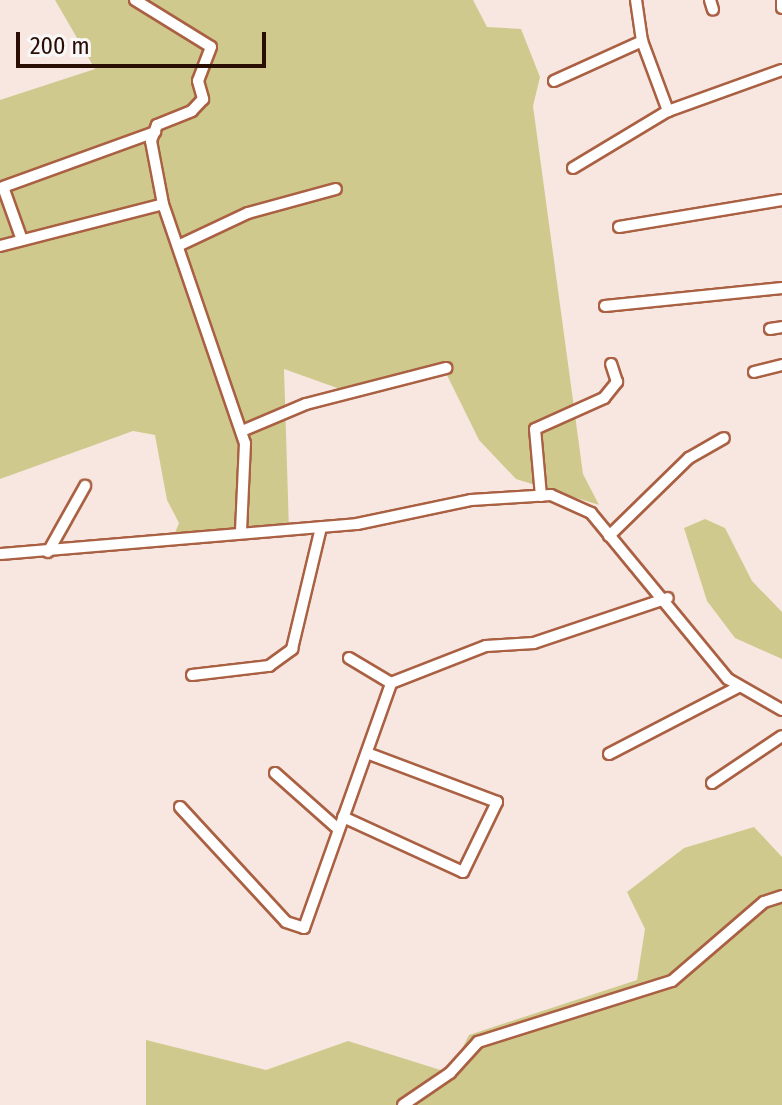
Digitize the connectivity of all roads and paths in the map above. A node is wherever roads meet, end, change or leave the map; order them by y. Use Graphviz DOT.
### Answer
graph roads {
  1 [pos="135,0"];
  2 [pos="636,0"];
  3 [pos="782,0"];
  4 [pos="782,8"];
  5 [pos="642,41"];
  6 [pos="782,70"];
  7 [pos="554,81"];
  8 [pos="668,111"];
  9 [pos="155,132"];
  10 [pos="573,168"];
  11 [pos="336,189"];
  12 [pos="782,200"];
  13 [pos="163,204"];
  14 [pos="619,227"];
  15 [pos="22,240"];
  16 [pos="180,245"];
  17 [pos="0,246"];
  18 [pos="782,288"];
  19 [pos="605,306"];
  20 [pos="611,364"];
  21 [pos="782,365"];
  22 [pos="446,368"];
  23 [pos="754,372"];
  24 [pos="242,431"];
  25 [pos="724,438"];
  26 [pos="85,486"];
  27 [pos="541,496"];
  28 [pos="321,527"];
  29 [pos="241,532"];
  30 [pos="609,536"];
  31 [pos="48,552"];
  32 [pos="0,554"];
  33 [pos="668,598"];
  34 [pos="349,658"];
  35 [pos="192,675"];
  36 [pos="391,683"];
  37 [pos="738,687"];
  38 [pos="782,710"];
  39 [pos="782,736"];
  40 [pos="369,754"];
  41 [pos="609,754"];
  42 [pos="275,773"];
  43 [pos="712,783"];
  44 [pos="180,807"];
  45 [pos="343,817"];
  46 [pos="338,829"];
  47 [pos="782,896"];
  48 [pos="403,1105"];
  1 -- 9 [label="street"];
  2 -- 5 [label="street"];
  3 -- 4 [label="street"];
  5 -- 7 [label="street"];
  5 -- 8 [label="street"];
  6 -- 8 [label="street"];
  8 -- 10 [label="street"];
  9 -- 13 [label="street"];
  9 -- 15 [label="street"];
  11 -- 16 [label="street"];
  12 -- 14 [label="street"];
  13 -- 15 [label="street"];
  13 -- 16 [label="street"];
  15 -- 17 [label="street"];
  16 -- 24 [label="street"];
  18 -- 19 [label="street"];
  20 -- 27 [label="street"];
  21 -- 23 [label="street"];
  22 -- 24 [label="street"];
  24 -- 29 [label="street"];
  25 -- 30 [label="street"];
  26 -- 31 [label="street"];
  27 -- 28 [label="street"];
  27 -- 30 [label="street"];
  28 -- 29 [label="street"];
  28 -- 35 [label="street"];
  29 -- 31 [label="street"];
  30 -- 33 [label="street"];
  31 -- 32 [label="street"];
  33 -- 36 [label="street"];
  33 -- 37 [label="street"];
  34 -- 36 [label="street"];
  36 -- 40 [label="street"];
  37 -- 38 [label="street"];
  37 -- 41 [label="street"];
  39 -- 43 [label="street"];
  40 -- 45 [label="street"];
  40 -- 45 [label="street"];
  42 -- 46 [label="street"];
  44 -- 46 [label="street"];
  45 -- 46 [label="street"];
  47 -- 48 [label="street"];
}
